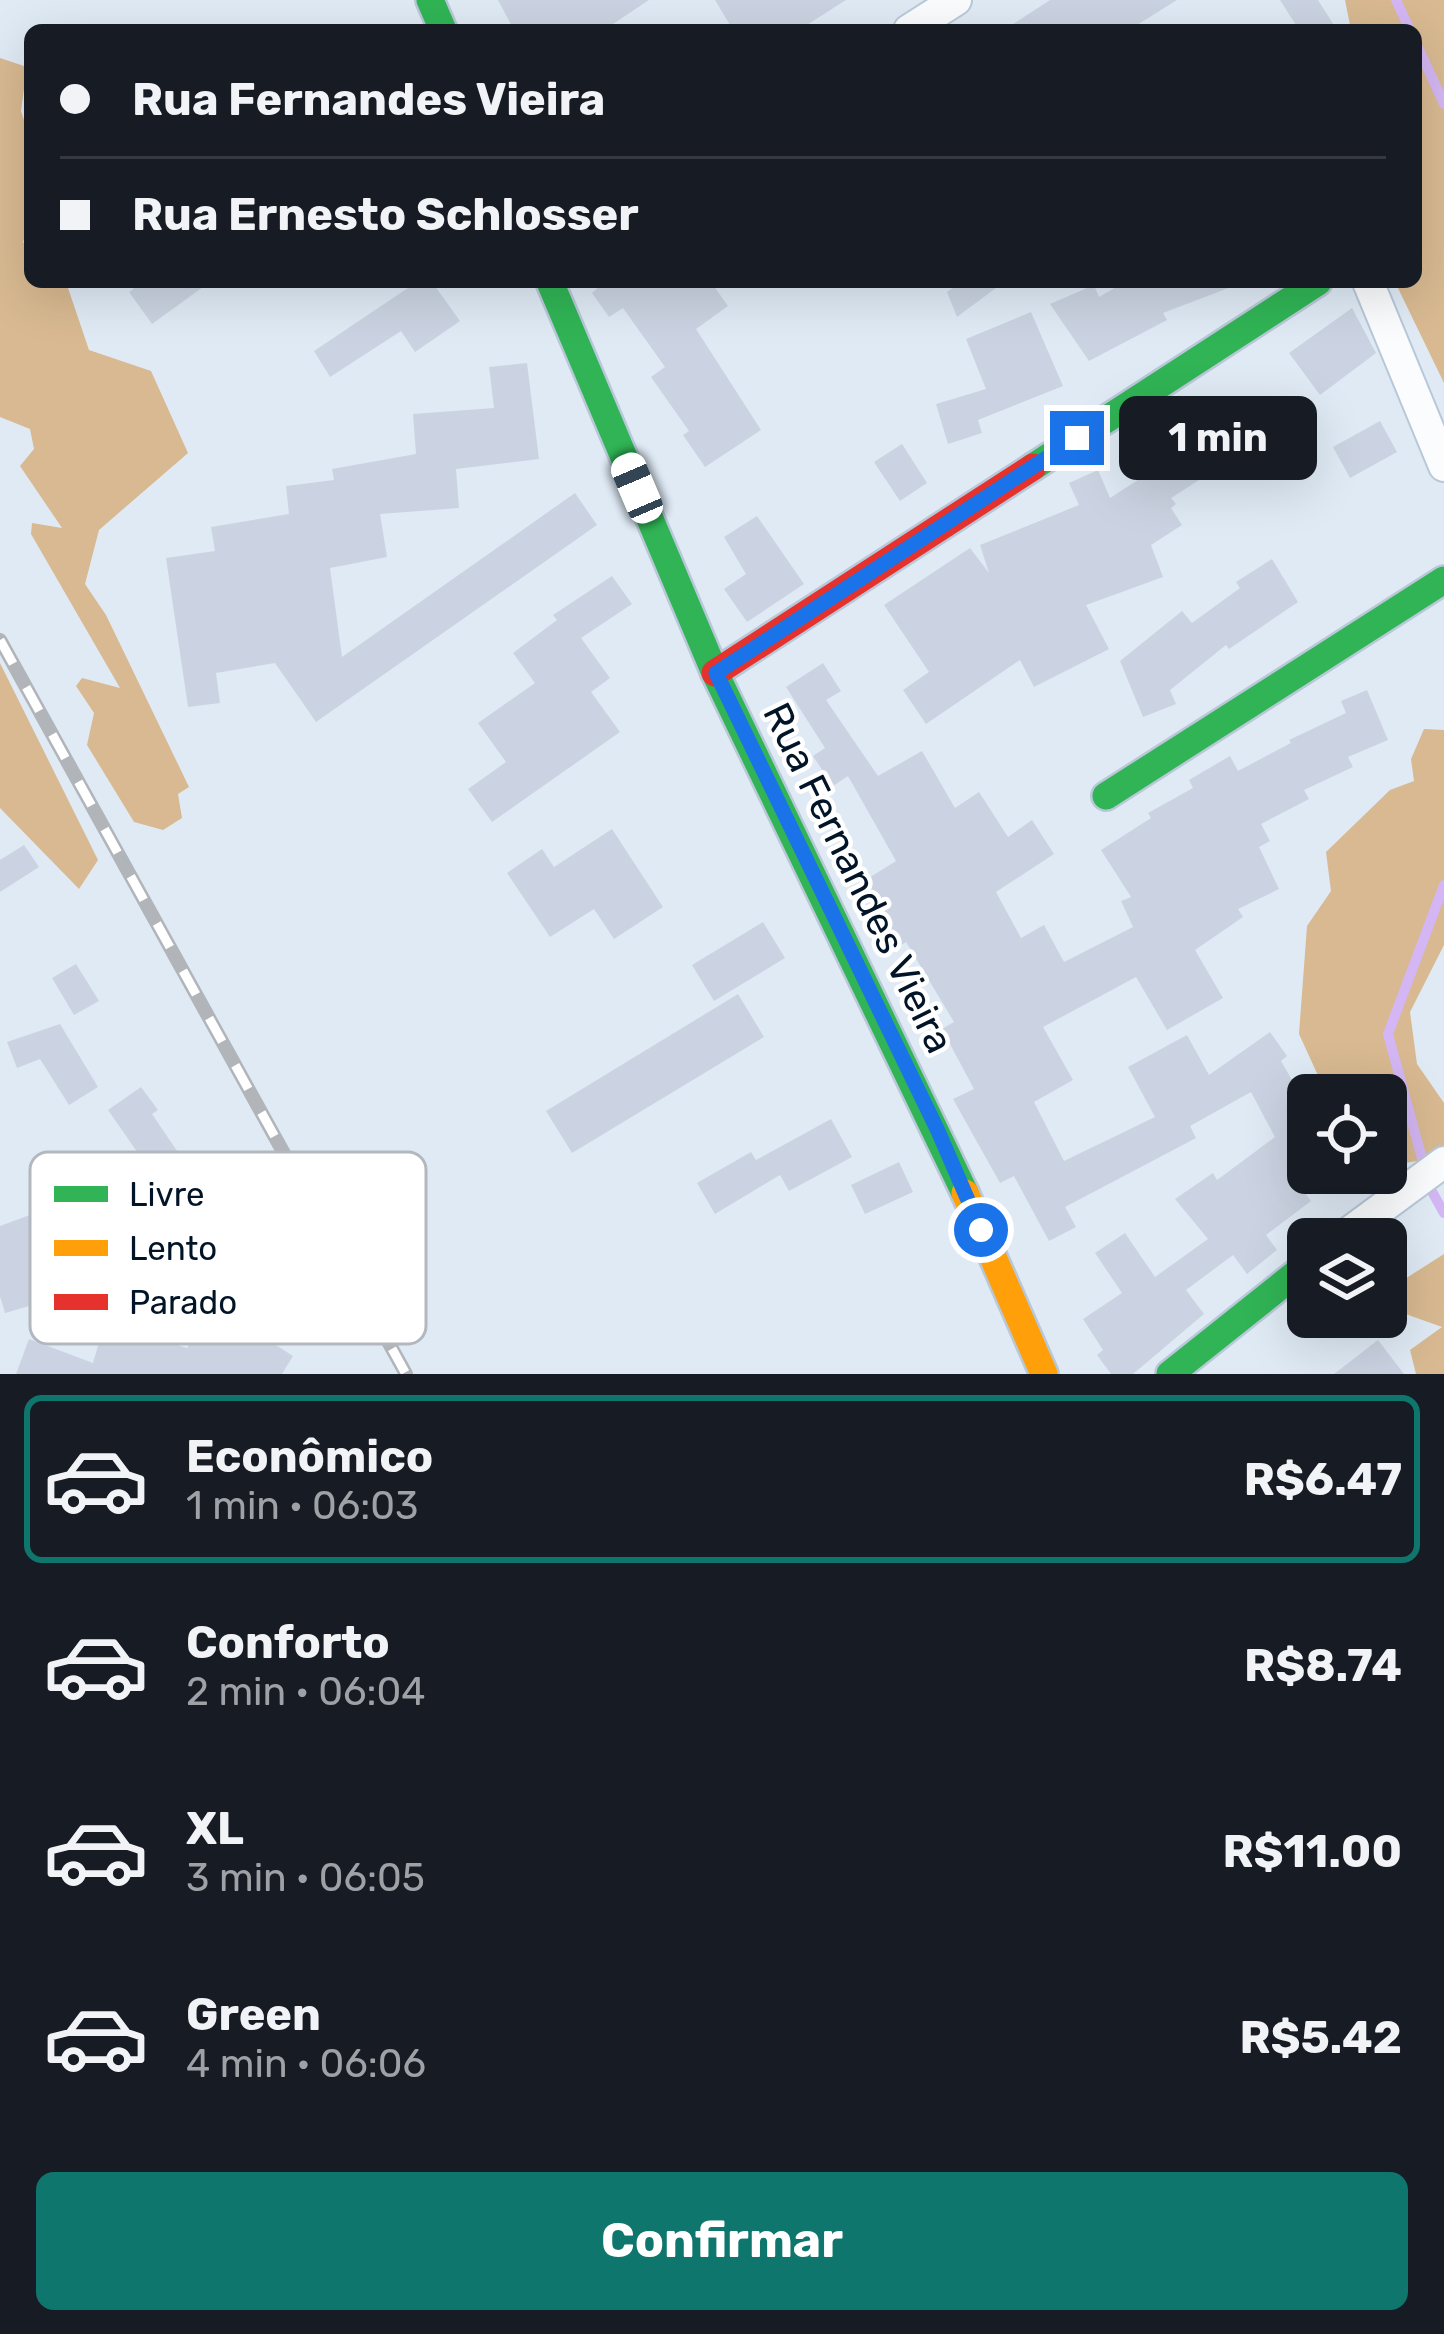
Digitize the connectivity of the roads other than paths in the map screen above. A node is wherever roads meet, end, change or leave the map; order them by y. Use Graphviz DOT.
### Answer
graph roads {
  1 [pos="956,0"];
  2 [pos="918,24"];
  3 [pos="553,288"];
  4 [pos="1309,288"];
  5 [pos="1370,288"];
  6 [pos="1444,466"];
  7 [pos="1444,580"];
  8 [pos="716,673"];
  9 [pos="1106,796"];
  10 [pos="1444,1162"];
  11 [pos="1366,1218"];
  12 [pos="1287,1281"];
  13 [pos="1044,1374"];
  14 [pos="1170,1374"];
  1 -- 2 [label="street"];
  3 -- 8 [label="street, Rua Fernandes Vieira"];
  4 -- 8 [label="street"];
  5 -- 6 [label="street"];
  7 -- 9 [label="street"];
  8 -- 13 [label="street, Rua Fernandes Vieira"];
  10 -- 11 [label="street"];
  12 -- 14 [label="street"];
}
